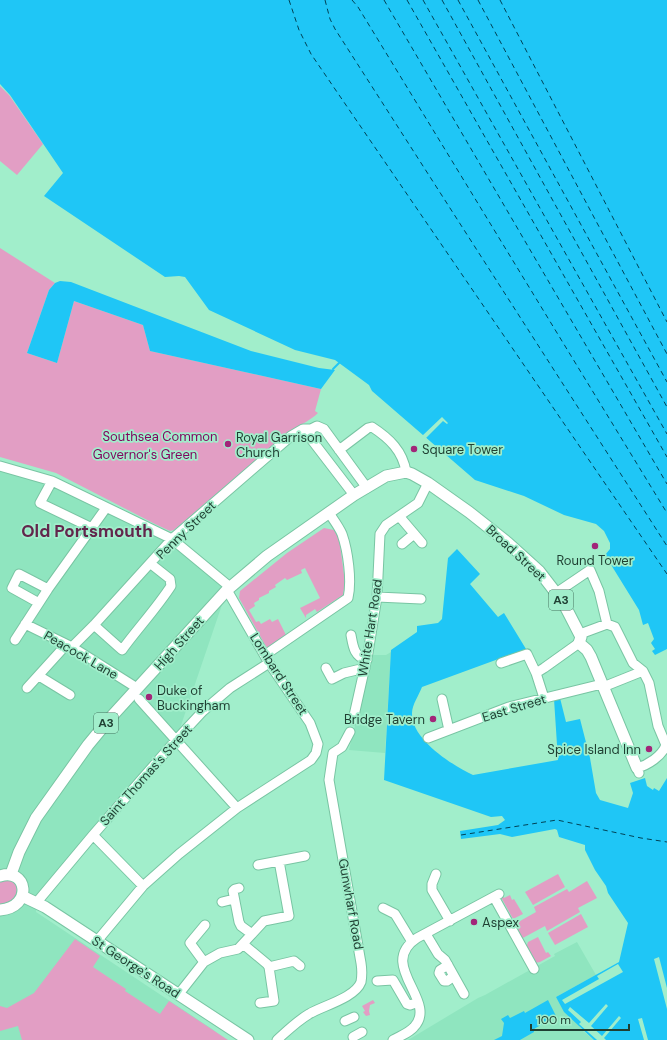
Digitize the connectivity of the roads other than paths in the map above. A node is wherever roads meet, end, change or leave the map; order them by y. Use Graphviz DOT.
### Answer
graph roads {
  1 [pos="311,429"];
  2 [pos="339,450"];
  3 [pos="0,466"];
  4 [pos="406,472"];
  5 [pos="52,481"];
  6 [pos="428,483"];
  7 [pos="367,488"];
  8 [pos="354,496"];
  9 [pos="106,508"];
  10 [pos="329,513"];
  11 [pos="399,516"];
  12 [pos="92,528"];
  13 [pos="414,534"];
  14 [pos="172,540"];
  15 [pos="422,543"];
  16 [pos="402,544"];
  17 [pos="151,564"];
  18 [pos="228,588"];
  19 [pos="48,589"];
  20 [pos="556,593"];
  21 [pos="377,597"];
  22 [pos="420,599"];
  23 [pos="39,603"];
  24 [pos="24,624"];
  25 [pos="607,624"];
  26 [pos="94,625"];
  27 [pos="351,634"];
  28 [pos="579,639"];
  29 [pos="15,640"];
  30 [pos="69,646"];
  31 [pos="267,659"];
  32 [pos="501,663"];
  33 [pos="366,664"];
  34 [pos="326,668"];
  35 [pos="643,671"];
  36 [pos="536,673"];
  37 [pos="39,676"];
  38 [pos="603,686"];
  39 [pos="27,688"];
  40 [pos="138,694"];
  41 [pos="70,695"];
  42 [pos="544,698"];
  43 [pos="442,699"];
  44 [pos="353,720"];
  45 [pos="449,730"];
  46 [pos="350,732"];
  47 [pos="428,738"];
  48 [pos="176,740"];
  49 [pos="638,770"];
  50 [pos="237,808"];
  51 [pos="93,835"];
  52 [pos="305,856"];
  53 [pos="279,861"];
  54 [pos="258,865"];
  55 [pos="12,874"];
  56 [pos="436,874"];
  57 [pos="0,876"];
  58 [pos="143,886"];
  59 [pos="239,888"];
  60 [pos="22,896"];
  61 [pos="234,899"];
  62 [pos="37,902"];
  63 [pos="222,902"];
  64 [pos="383,908"];
  65 [pos="0,910"];
  66 [pos="450,921"];
  67 [pos="205,925"];
  68 [pos="252,934"];
  69 [pos="426,934"];
  70 [pos="97,941"];
  71 [pos="412,942"];
  72 [pos="243,944"];
  73 [pos="204,962"];
  74 [pos="300,966"];
  75 [pos="269,967"];
  76 [pos="534,969"];
  77 [pos="377,981"];
  78 [pos="464,994"];
  79 [pos="178,995"];
  80 [pos="418,1002"];
  81 [pos="260,1003"];
  82 [pos="354,1017"];
  83 [pos="345,1022"];
  84 [pos="362,1032"];
  85 [pos="353,1037"];
  86 [pos="248,1040"];
  87 [pos="278,1040"];
  88 [pos="393,1040"];
  1 -- 2 [label="street"];
  1 -- 8 [label="street"];
  1 -- 14 [label="street, Penny Street"];
  2 -- 4 [label="street"];
  2 -- 7 [label="street"];
  3 -- 5 [label="street"];
  4 -- 6 [label="main road, Broad Street / A3"];
  4 -- 7 [label="main road, High Street / A3"];
  5 -- 9 [label="street"];
  5 -- 12 [label="street"];
  6 -- 11 [label="street, White Hart Road"];
  6 -- 20 [label="main road, Broad Street / A3"];
  7 -- 8 [label="main road, High Street / A3"];
  8 -- 10 [label="main road, High Street / A3"];
  9 -- 12 [label="street"];
  9 -- 14 [label="street"];
  10 -- 18 [label="main road, High Street / A3"];
  10 -- 31 [label="street, Saint Thomas's Street"];
  11 -- 13 [label="street"];
  11 -- 21 [label="street, White Hart Road"];
  12 -- 19 [label="street"];
  13 -- 15 [label="street"];
  13 -- 16 [label="street"];
  14 -- 17 [label="street, Penny Street"];
  14 -- 18 [label="street"];
  17 -- 26 [label="street, Penny Street"];
  17 -- 26 [label="street"];
  18 -- 31 [label="street, Lombard Street"];
  18 -- 40 [label="main road, High Street / A3"];
  19 -- 23 [label="street"];
  19 -- 23 [label="street"];
  20 -- 25 [label="street"];
  20 -- 28 [label="main road, Broad Street / A3"];
  21 -- 22 [label="street"];
  21 -- 33 [label="street, White Hart Road"];
  23 -- 24 [label="street"];
  24 -- 29 [label="street"];
  24 -- 30 [label="street, Peacock Lane"];
  25 -- 28 [label="street"];
  25 -- 35 [label="street"];
  26 -- 30 [label="street, Penny Street"];
  27 -- 33 [label="street"];
  28 -- 36 [label="street"];
  28 -- 38 [label="main road, Broad Street / A3"];
  30 -- 37 [label="street, Penny Street"];
  30 -- 40 [label="street, Peacock Lane"];
  31 -- 48 [label="street, Saint Thomas's Street"];
  31 -- 50 [label="street, Lombard Street"];
  32 -- 36 [label="street"];
  33 -- 34 [label="street"];
  33 -- 44 [label="street, White Hart Road"];
  35 -- 38 [label="street, East Street"];
  35 -- 49 [label="street"];
  36 -- 42 [label="street"];
  37 -- 39 [label="street, Penny Street"];
  37 -- 41 [label="street"];
  38 -- 42 [label="street, East Street"];
  38 -- 49 [label="main road, Broad Street / A3"];
  40 -- 48 [label="street, Peacock Lane"];
  40 -- 55 [label="main road, High Street / A3"];
  42 -- 45 [label="street, East Street"];
  43 -- 45 [label="street"];
  45 -- 47 [label="street, East Street"];
  46 -- 87 [label="street, Gunwharf Road"];
  48 -- 50 [label="street, Peacock Lane"];
  48 -- 51 [label="street, Saint Thomas's Street"];
  50 -- 58 [label="street"];
  51 -- 58 [label="street"];
  51 -- 62 [label="street, Saint Thomas's Street"];
  52 -- 53 [label="street"];
  53 -- 54 [label="street"];
  53 -- 68 [label="street"];
  55 -- 57 [label="main road"];
  55 -- 60 [label="main road"];
  56 -- 66 [label="street"];
  58 -- 70 [label="street"];
  59 -- 61 [label="street"];
  60 -- 62 [label="main road, St George's Road"];
  60 -- 65 [label="main road"];
  61 -- 63 [label="street"];
  61 -- 68 [label="street"];
  62 -- 70 [label="main road, St George's Road"];
  64 -- 71 [label="street"];
  66 -- 69 [label="street"];
  66 -- 76 [label="street"];
  67 -- 73 [label="street"];
  68 -- 72 [label="street"];
  69 -- 71 [label="street"];
  69 -- 78 [label="street"];
  70 -- 79 [label="main road, St George's Road"];
  71 -- 80 [label="street"];
  72 -- 73 [label="street"];
  72 -- 75 [label="street"];
  73 -- 79 [label="street"];
  74 -- 75 [label="street"];
  75 -- 81 [label="street"];
  77 -- 80 [label="street"];
  79 -- 86 [label="main road, St George's Road"];
  80 -- 88 [label="street"];
  82 -- 83 [label="street"];
  84 -- 85 [label="street"];
}
